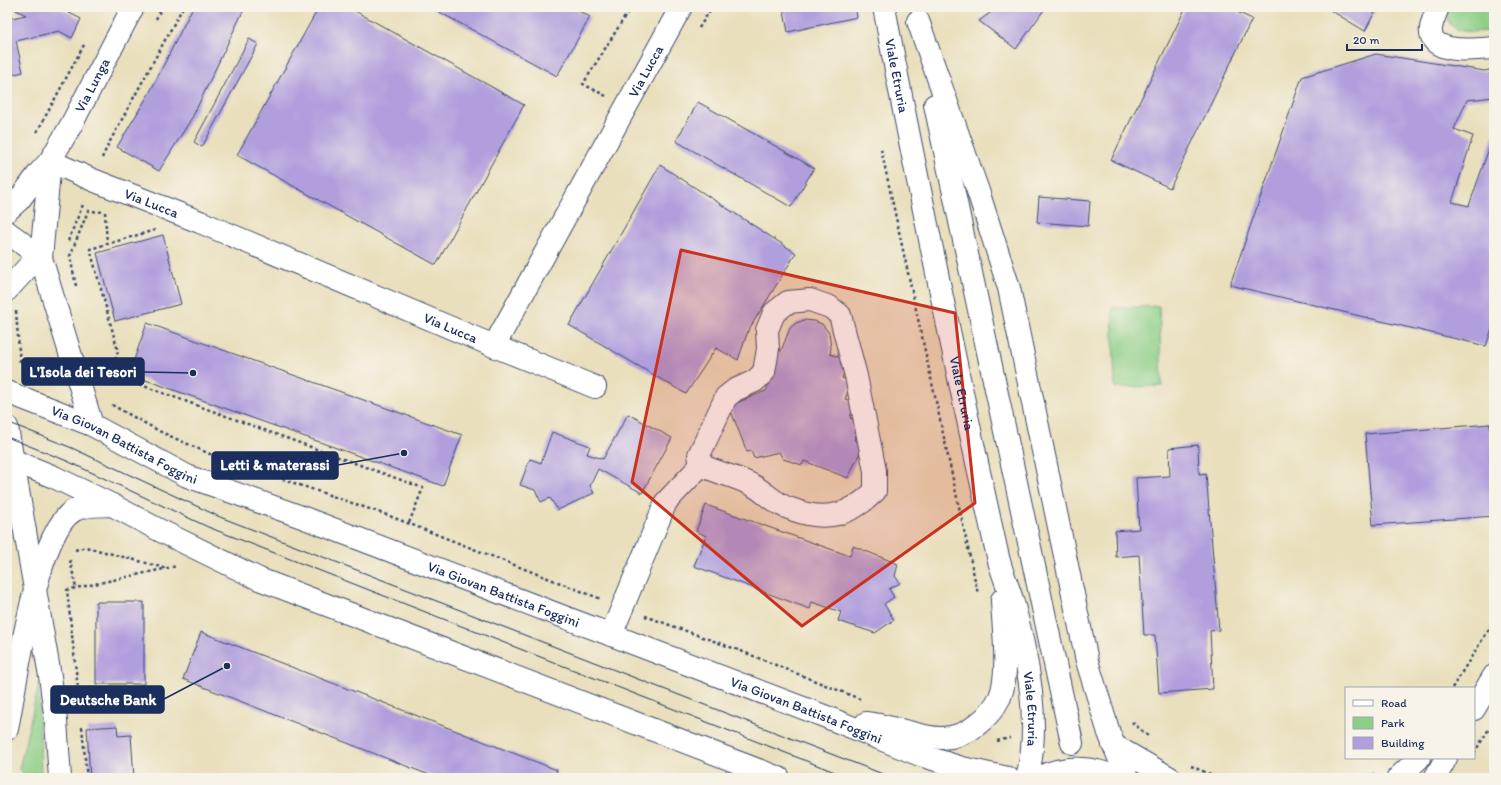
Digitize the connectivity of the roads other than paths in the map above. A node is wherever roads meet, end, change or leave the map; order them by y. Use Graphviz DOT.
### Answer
graph roads {
  1 [pos="133,7"];
  2 [pos="681,7"];
  3 [pos="884,7"];
  4 [pos="1438,7"];
  5 [pos="917,14"];
  6 [pos="1494,48"];
  7 [pos="50,161"];
  8 [pos="7,211"];
  9 [pos="7,232"];
  10 [pos="41,258"];
  11 [pos="7,290"];
  12 [pos="494,346"];
  13 [pos="595,387"];
  14 [pos="7,392"];
  15 [pos="92,425"];
  16 [pos="7,427"];
  17 [pos="9,459"];
  18 [pos="701,465"];
  19 [pos="112,505"];
  20 [pos="1000,563"];
  21 [pos="35,591"];
  22 [pos="26,626"];
  23 [pos="611,636"];
  24 [pos="7,648"];
  25 [pos="1485,687"];
  26 [pos="1475,708"];
  27 [pos="824,716"];
  28 [pos="7,729"];
  29 [pos="1072,743"];
  30 [pos="1113,745"];
  31 [pos="1418,759"];
  32 [pos="1445,759"];
  33 [pos="60,778"];
  34 [pos="779,778"];
  35 [pos="1008,778"];
  36 [pos="1027,778"];
  37 [pos="1038,778"];
  38 [pos="1118,778"];
  39 [pos="1128,778"];
  40 [pos="1170,778"];
  41 [pos="1398,778"];
  42 [pos="1434,778"];
  1 -- 7 [label="main road, Via Lunga"];
  2 -- 12 [label="main road, Via Lucca"];
  3 -- 20 [label="main road, Viale Etruria"];
  4 -- 6 [label="main road"];
  5 -- 29 [label="main road"];
  5 -- 30 [label="main road"];
  7 -- 8 [label="main road, Via Lunga"];
  7 -- 10 [label="main road, Via Lunga"];
  7 -- 12 [label="main road, Via Lucca"];
  9 -- 10 [label="main road"];
  10 -- 11 [label="main road"];
  10 -- 15 [label="main road"];
  12 -- 13 [label="main road"];
  14 -- 15 [label="main road, Via Giovan Battista Foggini"];
  15 -- 23 [label="main road, Via Giovan Battista Foggini"];
  16 -- 17 [label="main road"];
  17 -- 19 [label="main road"];
  17 -- 21 [label="main road"];
  18 -- 18 [label="main road"];
  18 -- 23 [label="main road"];
  19 -- 21 [label="main road"];
  19 -- 34 [label="main road"];
  20 -- 27 [label="main road"];
  20 -- 36 [label="main road, Viale Etruria"];
  21 -- 22 [label="main road"];
  21 -- 33 [label="main road"];
  22 -- 24 [label="main road"];
  22 -- 28 [label="main road"];
  23 -- 27 [label="main road, Via Giovan Battista Foggini"];
  25 -- 26 [label="main road"];
  27 -- 35 [label="main road, Via Giovan Battista Foggini"];
  30 -- 39 [label="main road"];
  30 -- 40 [label="main road"];
  31 -- 41 [label="main road"];
  32 -- 42 [label="main road"];
  37 -- 38 [label="main road"];
}
